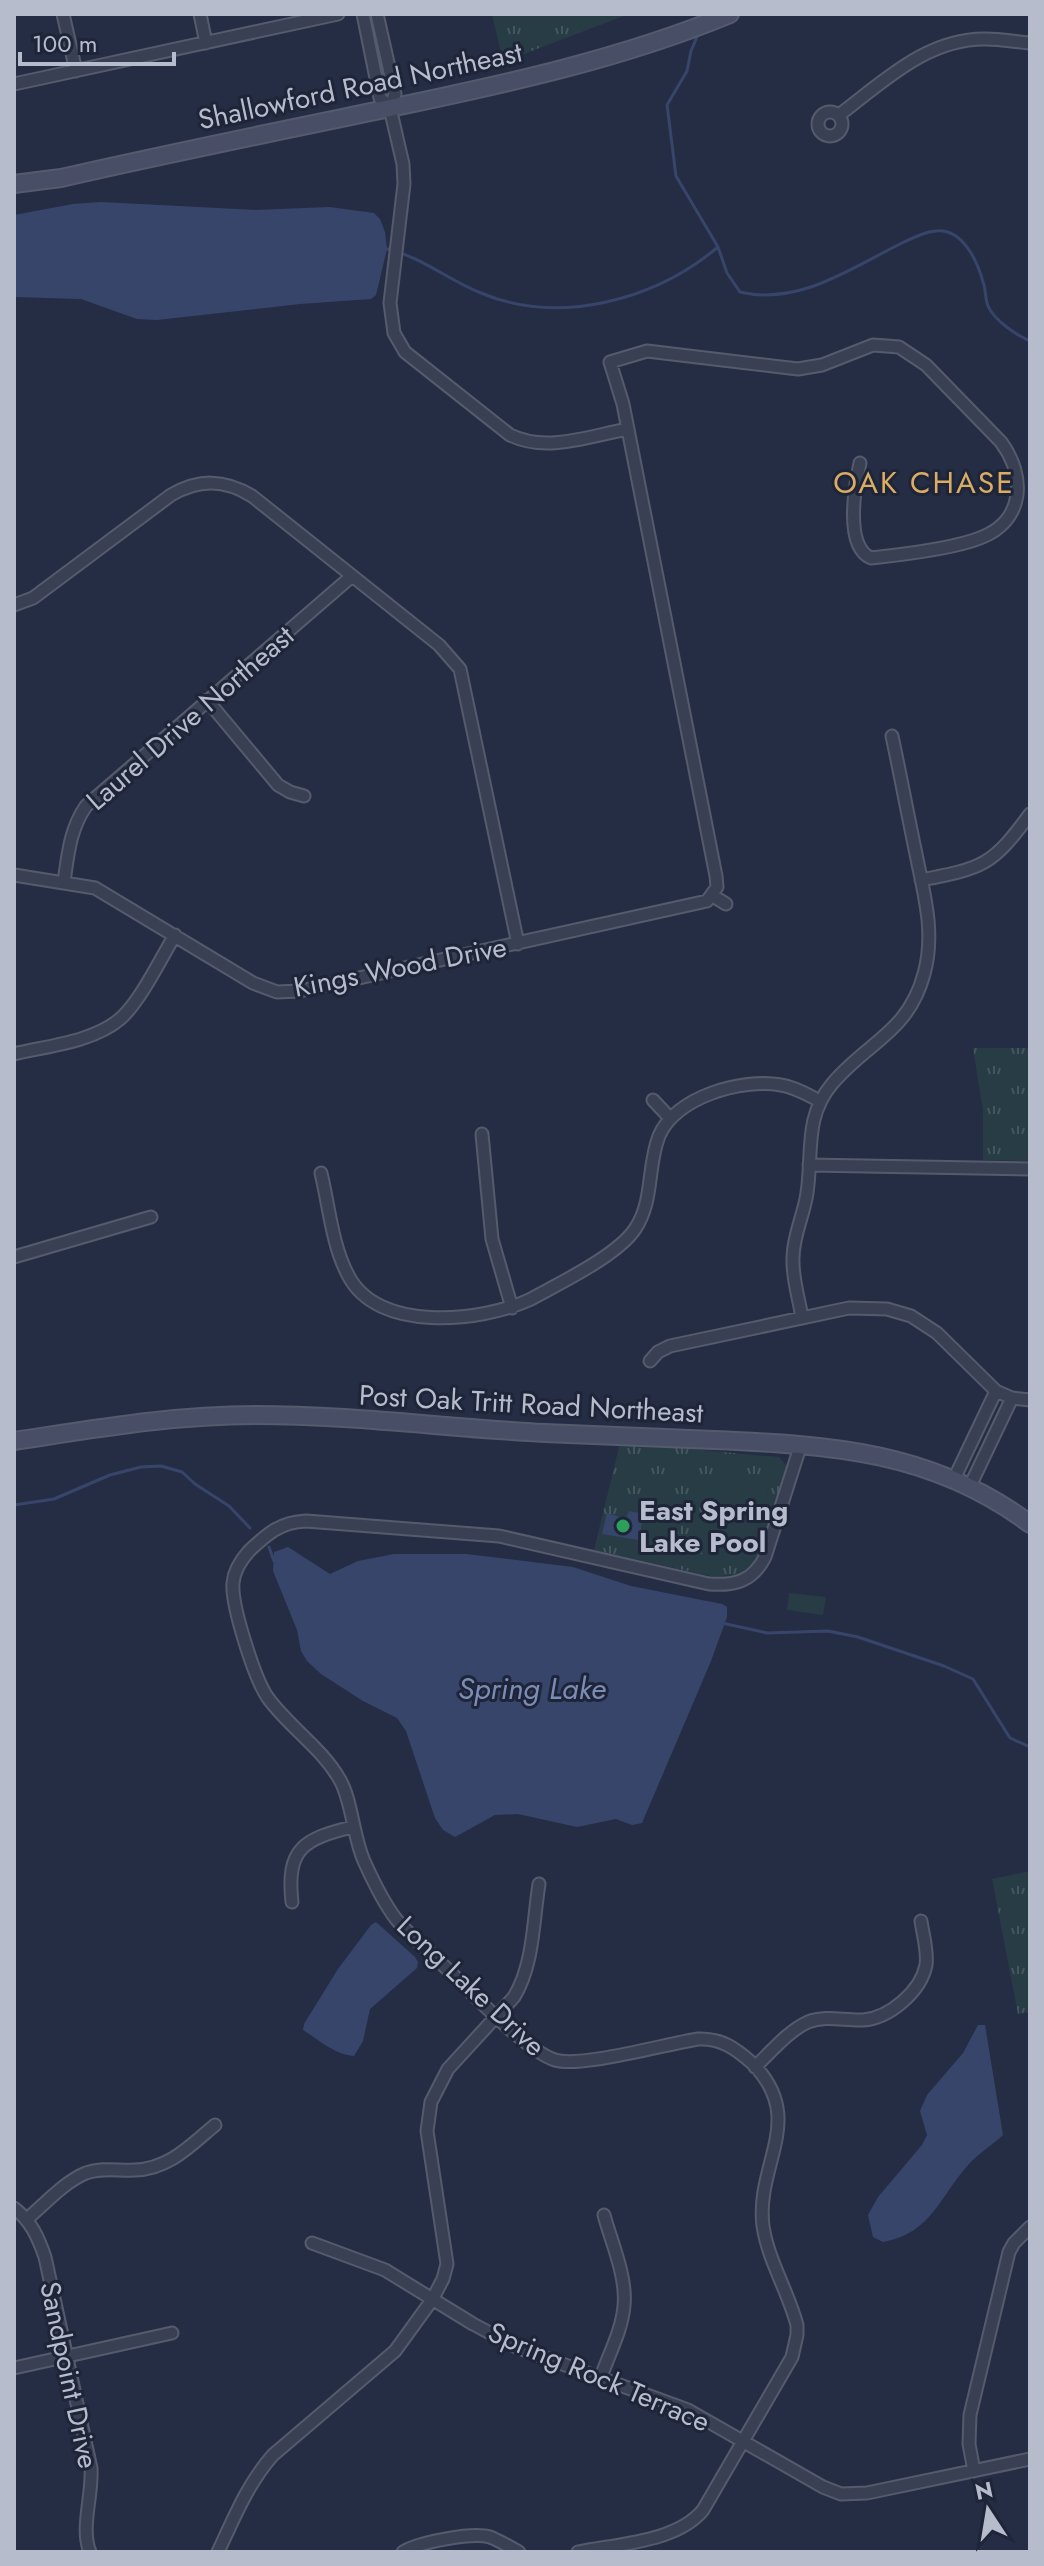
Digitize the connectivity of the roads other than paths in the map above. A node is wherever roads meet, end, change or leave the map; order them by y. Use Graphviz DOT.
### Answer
graph roads {
  1 [pos="63,14"];
  2 [pos="200,14"];
  3 [pos="338,14"];
  4 [pos="363,14"];
  5 [pos="377,14"];
  6 [pos="730,14"];
  7 [pos="206,43"];
  8 [pos="1030,43"];
  9 [pos="76,71"];
  10 [pos="14,84"];
  11 [pos="390,108"];
  12 [pos="839,115"];
  13 [pos="14,184"];
  14 [pos="628,429"];
  15 [pos="860,463"];
  16 [pos="1025,479"];
  17 [pos="352,576"];
  18 [pos="14,605"];
  19 [pos="207,700"];
  20 [pos="892,736"];
  21 [pos="304,796"];
  22 [pos="1030,814"];
  23 [pos="14,875"];
  24 [pos="921,880"];
  25 [pos="64,882"];
  26 [pos="713,896"];
  27 [pos="726,904"];
  28 [pos="175,935"];
  29 [pos="518,944"];
  30 [pos="14,1054"];
  31 [pos="653,1100"];
  32 [pos="820,1101"];
  33 [pos="669,1117"];
  34 [pos="482,1134"];
  35 [pos="809,1165"];
  36 [pos="1030,1169"];
  37 [pos="321,1173"];
  38 [pos="151,1217"];
  39 [pos="14,1257"];
  40 [pos="512,1308"];
  41 [pos="802,1318"];
  42 [pos="650,1361"];
  43 [pos="996,1391"];
  44 [pos="1012,1398"];
  45 [pos="1030,1400"];
  46 [pos="14,1441"];
  47 [pos="801,1444"];
  48 [pos="962,1482"];
  49 [pos="1030,1524"];
  50 [pos="352,1827"];
  51 [pos="539,1884"];
  52 [pos="292,1902"];
  53 [pos="921,1921"];
  54 [pos="497,2016"];
  55 [pos="755,2067"];
  56 [pos="215,2125"];
  57 [pos="14,2208"];
  58 [pos="604,2215"];
  59 [pos="27,2219"];
  60 [pos="1030,2227"];
  61 [pos="312,2243"];
  62 [pos="432,2300"];
  63 [pos="172,2333"];
  64 [pos="66,2356"];
  65 [pos="14,2368"];
  66 [pos="601,2377"];
  67 [pos="743,2441"];
  68 [pos="1030,2459"];
  69 [pos="974,2471"];
  70 [pos="90,2552"];
  71 [pos="218,2552"];
  72 [pos="403,2552"];
  73 [pos="519,2552"];
  74 [pos="578,2552"];
  1 -- 9 [label="street"];
  2 -- 7 [label="street"];
  3 -- 7 [label="street"];
  4 -- 11 [label="street"];
  5 -- 11 [label="street"];
  6 -- 11 [label="street, Shallowford Road Northeast"];
  7 -- 9 [label="street"];
  8 -- 12 [label="street"];
  9 -- 10 [label="street"];
  11 -- 13 [label="street, Shallowford Road Northeast"];
  11 -- 14 [label="street"];
  14 -- 16 [label="street"];
  14 -- 26 [label="street"];
  15 -- 16 [label="street"];
  17 -- 18 [label="street"];
  17 -- 19 [label="street, Laurel Drive Northeast"];
  17 -- 29 [label="street"];
  19 -- 21 [label="street"];
  19 -- 25 [label="street, Laurel Drive Northeast"];
  20 -- 24 [label="street"];
  22 -- 24 [label="street"];
  23 -- 25 [label="street, Kings Wood Drive"];
  24 -- 32 [label="street"];
  25 -- 28 [label="street, Kings Wood Drive"];
  26 -- 27 [label="street"];
  26 -- 29 [label="street, Kings Wood Drive"];
  28 -- 29 [label="street, Kings Wood Drive"];
  28 -- 30 [label="street"];
  31 -- 33 [label="street"];
  32 -- 33 [label="street"];
  32 -- 35 [label="street"];
  33 -- 40 [label="street"];
  34 -- 40 [label="street"];
  35 -- 36 [label="street"];
  35 -- 41 [label="street"];
  37 -- 40 [label="street"];
  38 -- 39 [label="street"];
  41 -- 42 [label="street"];
  41 -- 43 [label="street"];
  43 -- 44 [label="street"];
  43 -- 48 [label="street"];
  44 -- 45 [label="street"];
  44 -- 48 [label="street"];
  46 -- 47 [label="street, Post Oak Tritt Road Northeast"];
  47 -- 48 [label="street, Post Oak Tritt Road Northeast"];
  47 -- 50 [label="street, Long Lake Drive"];
  48 -- 49 [label="street, Post Oak Tritt Road Northeast"];
  50 -- 52 [label="street"];
  50 -- 54 [label="street, Long Lake Drive"];
  51 -- 54 [label="street"];
  53 -- 55 [label="street"];
  54 -- 55 [label="street, Long Lake Drive"];
  54 -- 62 [label="street"];
  55 -- 67 [label="street, Long Lake Drive"];
  56 -- 59 [label="street"];
  57 -- 59 [label="street, Sandpoint Drive"];
  58 -- 66 [label="street"];
  59 -- 64 [label="street, Sandpoint Drive"];
  60 -- 69 [label="street"];
  61 -- 62 [label="street, Spring Rock Terrace"];
  62 -- 66 [label="street, Spring Rock Terrace"];
  62 -- 71 [label="street"];
  63 -- 64 [label="street"];
  64 -- 65 [label="street"];
  64 -- 70 [label="street, Sandpoint Drive"];
  66 -- 67 [label="street, Spring Rock Terrace"];
  67 -- 69 [label="street, Spring Rock Terrace"];
  67 -- 74 [label="street, Long Lake Drive"];
  68 -- 69 [label="street, Spring Rock Terrace"];
  72 -- 73 [label="street"];
}
